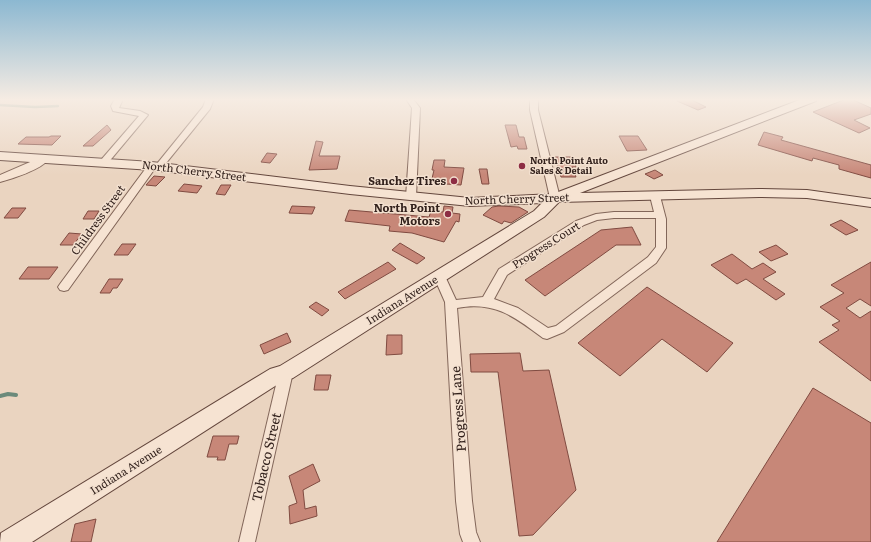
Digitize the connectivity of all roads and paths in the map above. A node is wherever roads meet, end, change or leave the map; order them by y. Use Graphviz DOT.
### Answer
graph roads {
  1 [pos="136,124"];
  2 [pos="192,124"];
  3 [pos="415,124"];
  4 [pos="537,124"];
  5 [pos="746,124"];
  6 [pos="0,156"];
  7 [pos="44,159"];
  8 [pos="104,162"];
  9 [pos="156,166"];
  10 [pos="605,178"];
  11 [pos="0,179"];
  12 [pos="632,196"];
  13 [pos="655,196"];
  14 [pos="411,197"];
  15 [pos="555,198"];
  16 [pos="871,203"];
  17 [pos="660,215"];
  18 [pos="440,277"];
  19 [pos="64,288"];
  20 [pos="486,302"];
  21 [pos="451,305"];
  22 [pos="286,372"];
  23 [pos="10,542"];
  24 [pos="247,542"];
  25 [pos="472,542"];
  1 -- 8 [label="street"];
  2 -- 9 [label="street, Childress Street"];
  3 -- 14 [label="street"];
  4 -- 15 [label="street"];
  5 -- 10 [label="main road, Indiana Avenue"];
  6 -- 7 [label="main road, North Cherry Street"];
  7 -- 8 [label="main road, North Cherry Street"];
  7 -- 11 [label="street"];
  8 -- 9 [label="main road, North Cherry Street"];
  9 -- 14 [label="main road, North Cherry Street"];
  9 -- 19 [label="street, Childress Street"];
  10 -- 12 [label="main road"];
  10 -- 15 [label="main road, Indiana Avenue"];
  12 -- 13 [label="main road, North Cherry Street"];
  12 -- 15 [label="main road, North Cherry Street"];
  13 -- 16 [label="main road, North Cherry Street"];
  13 -- 17 [label="street"];
  14 -- 15 [label="main road, North Cherry Street"];
  15 -- 18 [label="main road, Indiana Avenue"];
  17 -- 20 [label="street, Progress Court"];
  17 -- 20 [label="street"];
  18 -- 21 [label="street, Progress Lane"];
  18 -- 22 [label="main road, Indiana Avenue"];
  20 -- 21 [label="street"];
  21 -- 25 [label="street, Progress Lane"];
  22 -- 23 [label="main road, Indiana Avenue"];
  22 -- 24 [label="street, Tobacco Street"];
}
